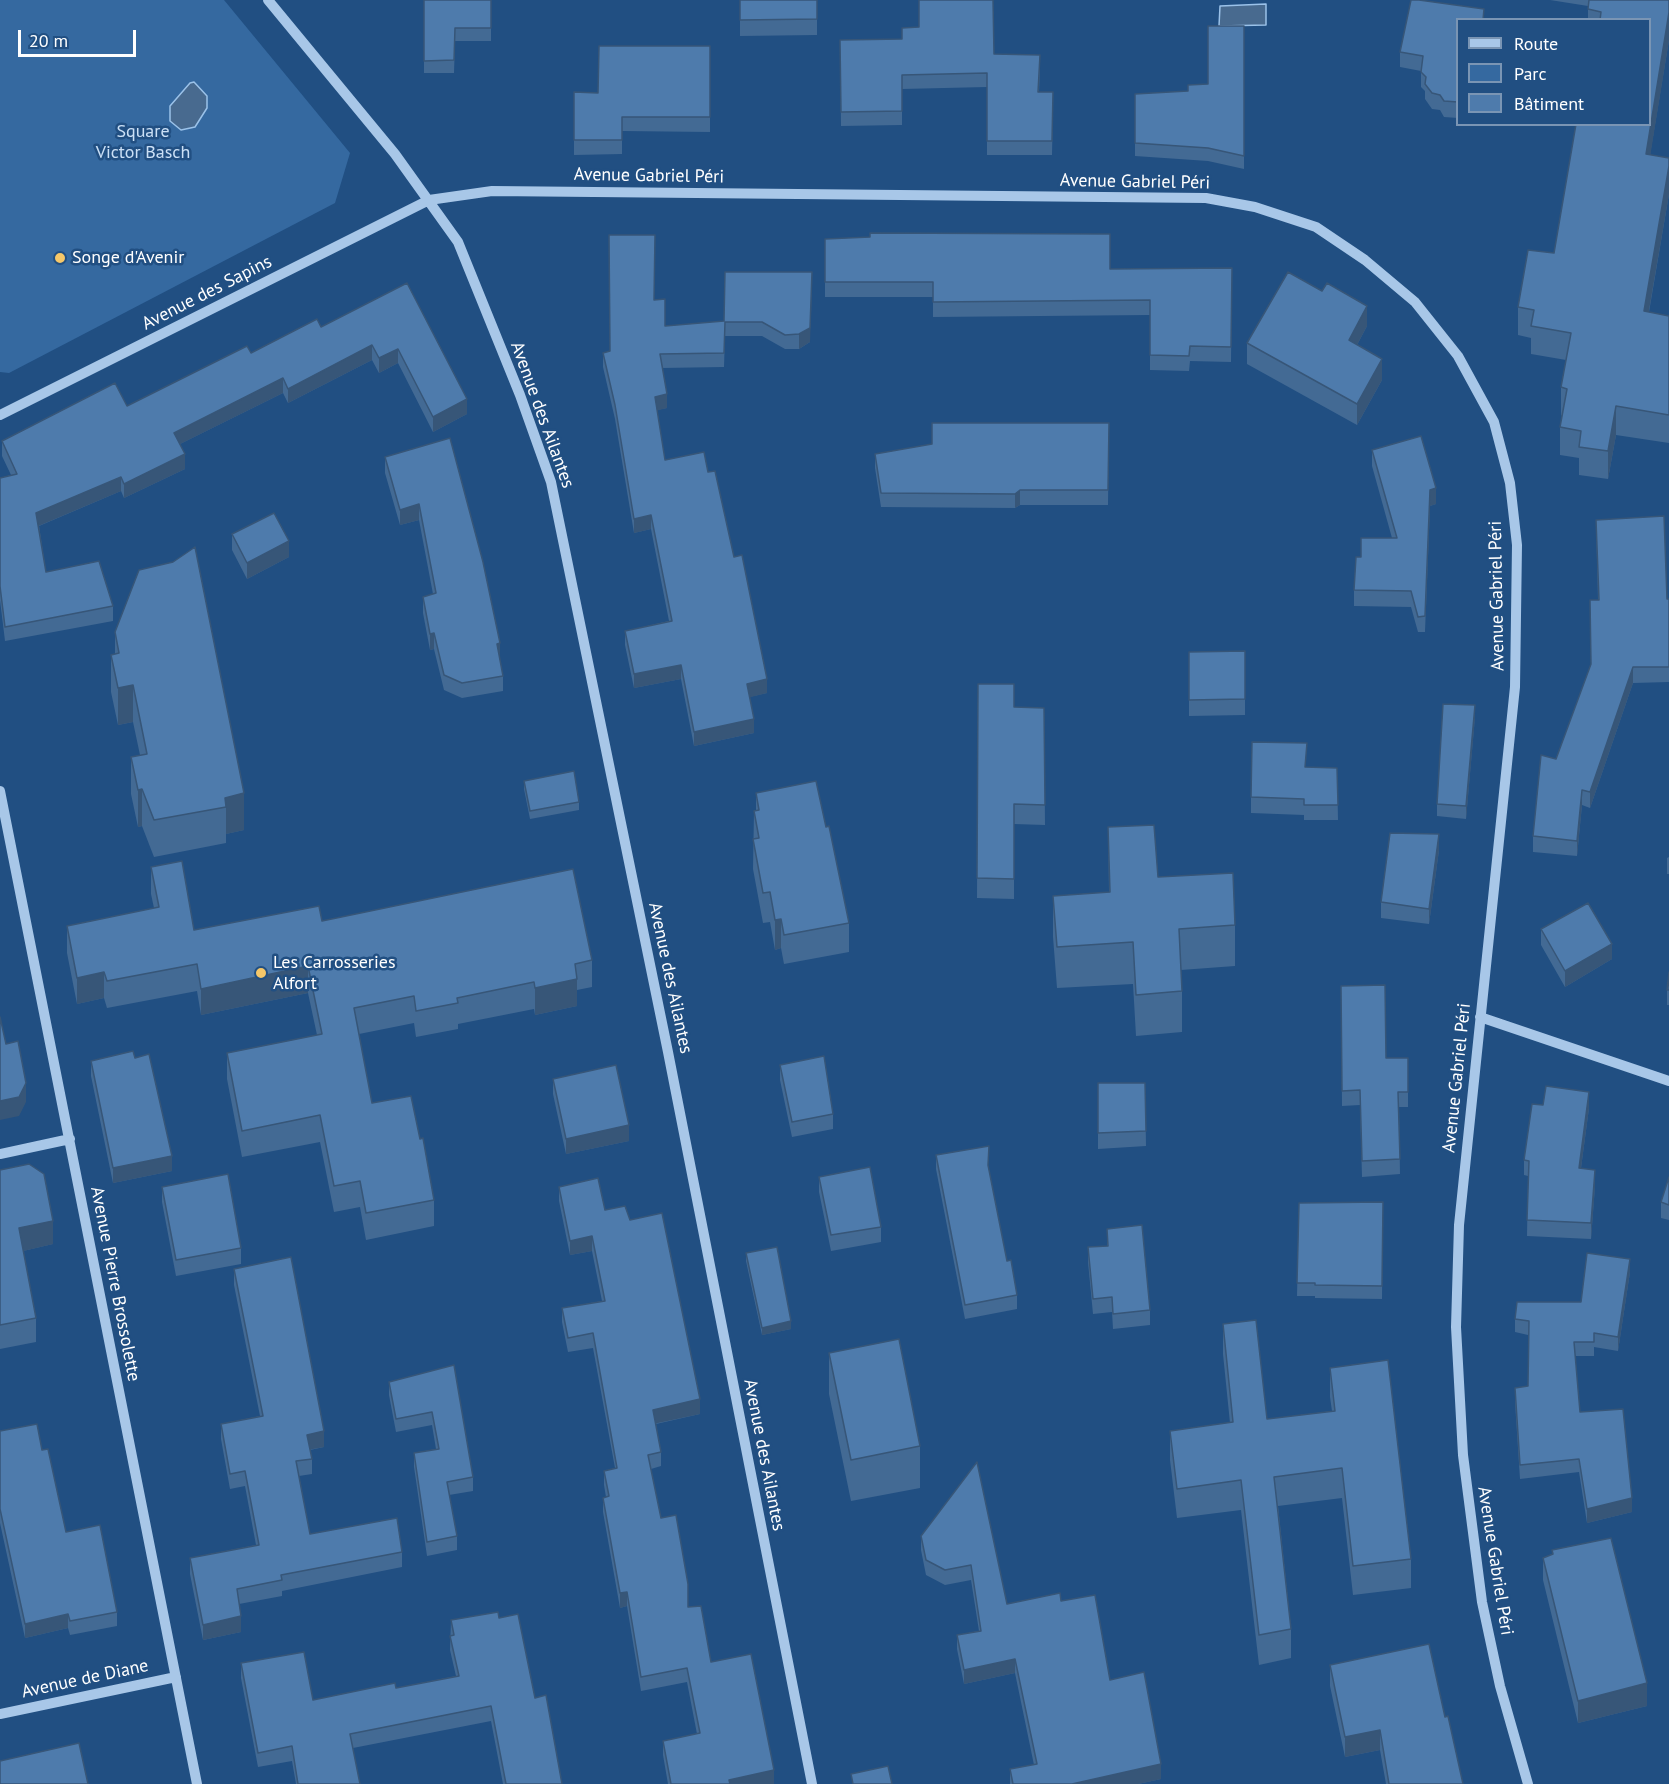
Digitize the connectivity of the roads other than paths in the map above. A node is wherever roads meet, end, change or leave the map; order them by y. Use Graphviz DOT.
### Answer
graph roads {
  1 [pos="268,0"];
  2 [pos="429,200"];
  3 [pos="0,415"];
  4 [pos="0,791"];
  5 [pos="1480,1017"];
  6 [pos="1669,1081"];
  7 [pos="70,1139"];
  8 [pos="0,1154"];
  9 [pos="176,1677"];
  10 [pos="0,1714"];
  11 [pos="197,1784"];
  12 [pos="812,1784"];
  13 [pos="1528,1784"];
  1 -- 2 [label="street"];
  2 -- 3 [label="street, Avenue des Sapins"];
  2 -- 5 [label="street, Avenue Gabriel Péri"];
  2 -- 12 [label="street, Avenue des Ailantes"];
  4 -- 7 [label="street, Avenue Pierre Brossolette"];
  5 -- 6 [label="street"];
  5 -- 13 [label="street, Avenue Gabriel Péri"];
  7 -- 8 [label="street"];
  7 -- 9 [label="street, Avenue Pierre Brossolette"];
  9 -- 10 [label="street, Avenue de Diane"];
  9 -- 11 [label="street, Avenue Pierre Brossolette"];
}
